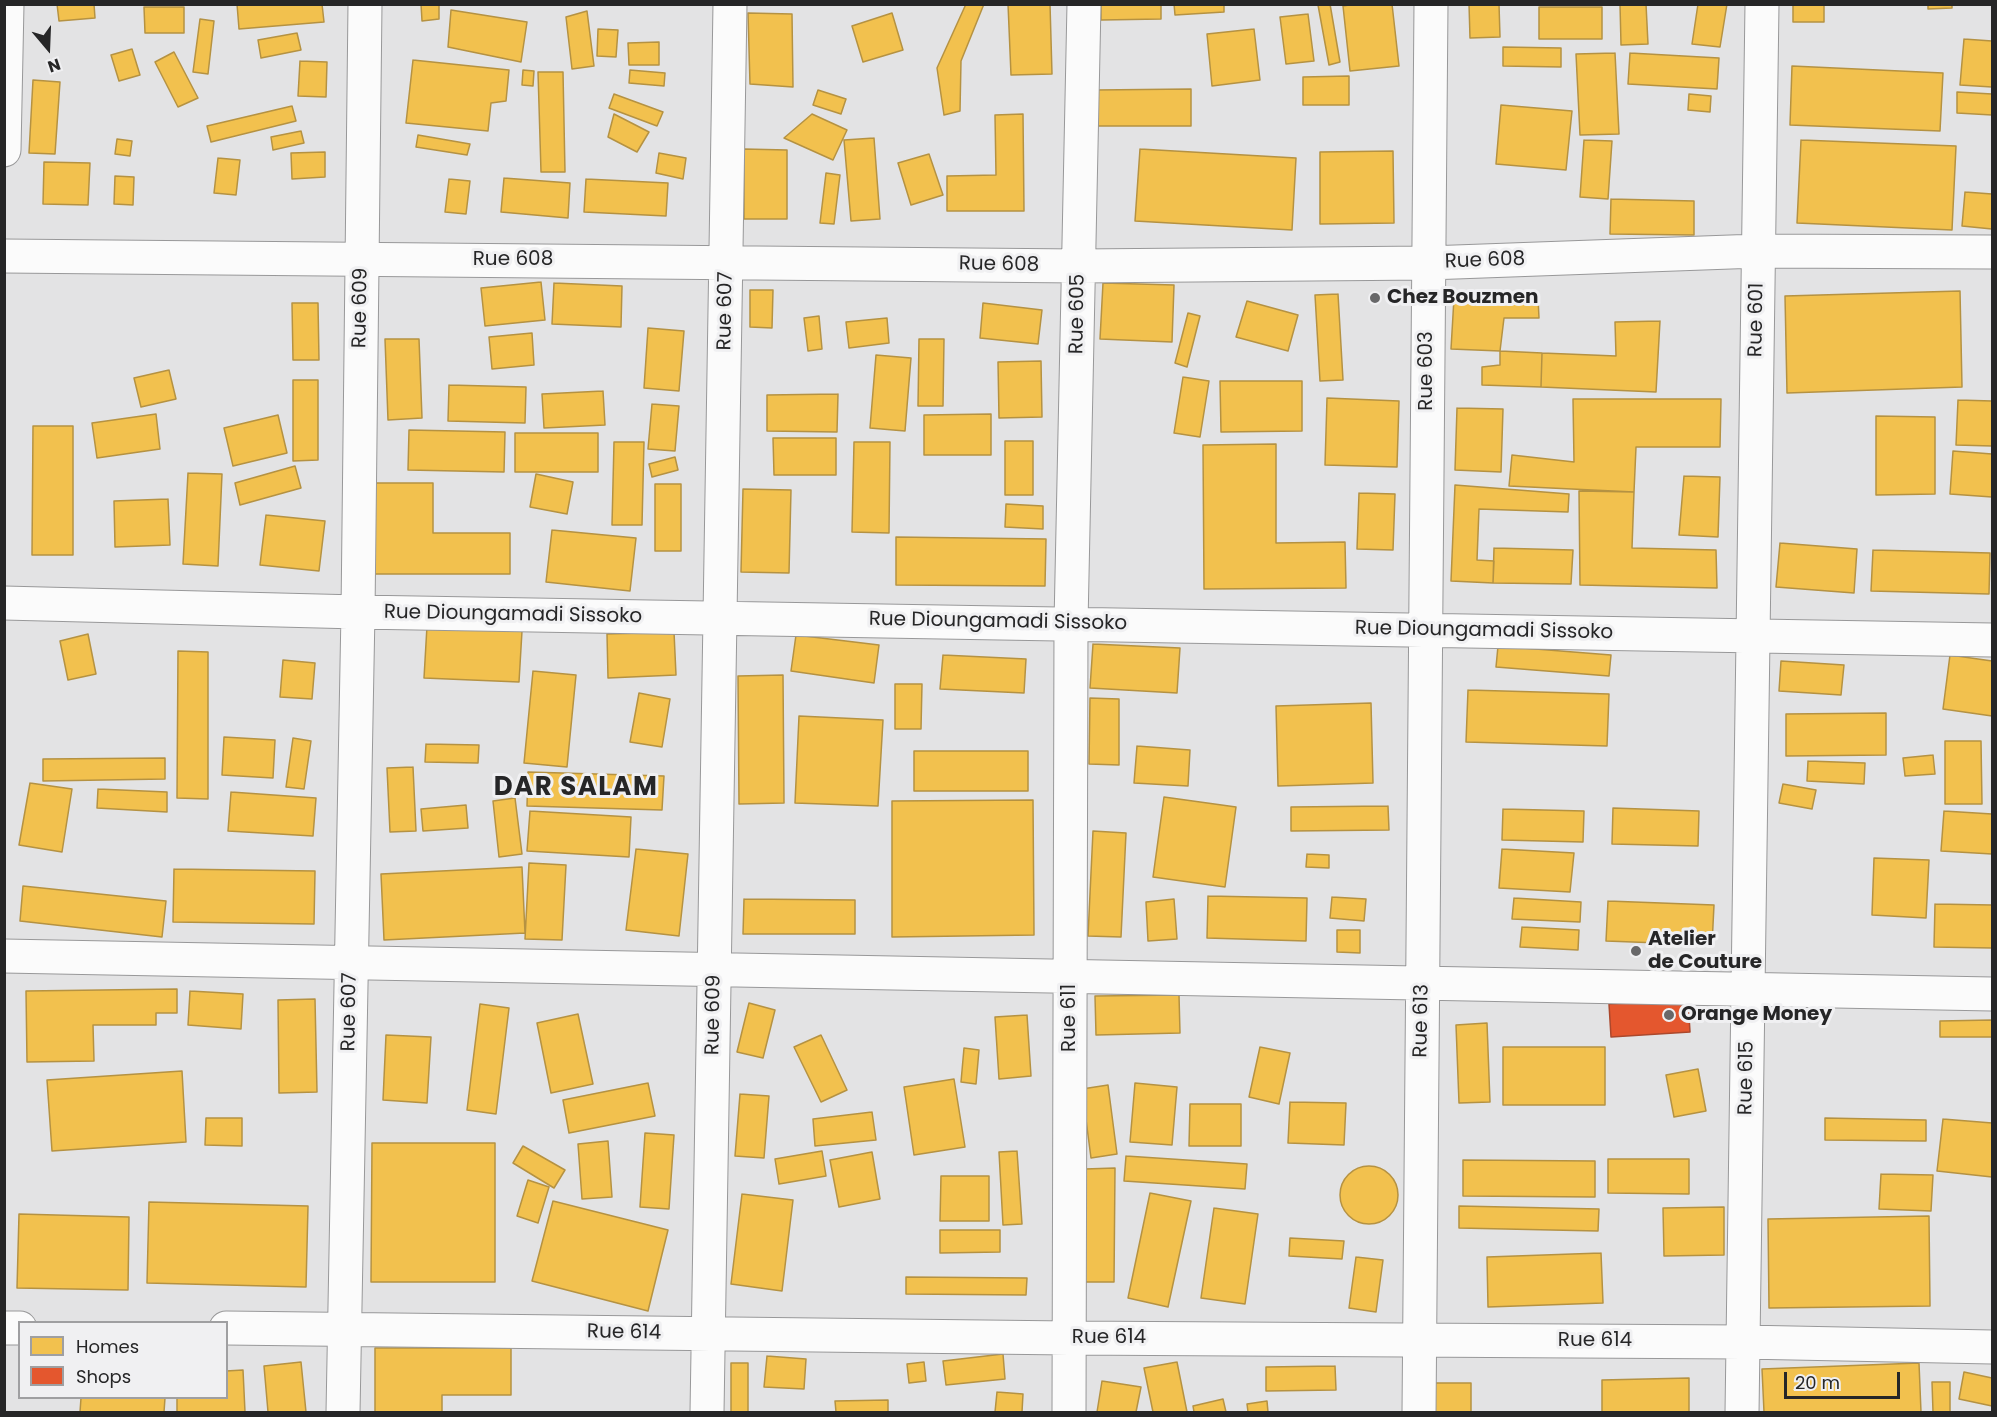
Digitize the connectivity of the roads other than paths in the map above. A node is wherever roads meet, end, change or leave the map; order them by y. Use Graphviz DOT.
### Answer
graph roads {
  1 [pos="7,4"];
  2 [pos="365,4"];
  3 [pos="730,4"];
  4 [pos="1084,4"];
  5 [pos="1431,4"];
  6 [pos="1762,4"];
  7 [pos="4,150"];
  8 [pos="1758,251"];
  9 [pos="1992,252"];
  10 [pos="4,256"];
  11 [pos="362,260"];
  12 [pos="726,262"];
  13 [pos="1428,263"];
  14 [pos="1079,266"];
  15 [pos="4,603"];
  16 [pos="358,612"];
  17 [pos="721,618"];
  18 [pos="1071,623"];
  19 [pos="1425,630"];
  20 [pos="1753,636"];
  21 [pos="1992,640"];
  22 [pos="4,956"];
  23 [pos="351,962"];
  24 [pos="715,969"];
  25 [pos="1070,976"];
  26 [pos="1423,983"];
  27 [pos="1748,990"];
  28 [pos="1992,994"];
  29 [pos="344,1327"];
  30 [pos="228,1328"];
  31 [pos="708,1334"];
  32 [pos="1069,1338"];
  33 [pos="1419,1340"];
  34 [pos="1743,1342"];
  35 [pos="1992,1347"];
  36 [pos="343,1413"];
  37 [pos="706,1413"];
  38 [pos="1069,1413"];
  39 [pos="1419,1413"];
  40 [pos="1742,1413"];
  1 -- 7 [label="street"];
  2 -- 11 [label="street, Rue 609"];
  3 -- 12 [label="street, Rue 607"];
  4 -- 14 [label="street, Rue 605"];
  5 -- 13 [label="street, Rue 603"];
  6 -- 8 [label="street, Rue 601"];
  8 -- 9 [label="street, Rue 608"];
  8 -- 13 [label="street, Rue 608"];
  8 -- 20 [label="street, Rue 601"];
  10 -- 11 [label="street, Rue 608"];
  11 -- 12 [label="street, Rue 608"];
  11 -- 16 [label="street, Rue 609"];
  12 -- 14 [label="street, Rue 608"];
  12 -- 17 [label="street, Rue 607"];
  13 -- 14 [label="street, Rue 608"];
  13 -- 19 [label="street, Rue 603"];
  14 -- 18 [label="street, Rue 605"];
  15 -- 16 [label="street, Rue Dioungamadi Sissoko"];
  16 -- 17 [label="street, Rue Dioungamadi Sissoko"];
  16 -- 23 [label="street, Rue 607"];
  17 -- 18 [label="street, Rue Dioungamadi Sissoko"];
  17 -- 24 [label="street, Rue 609"];
  18 -- 19 [label="street, Rue Dioungamadi Sissoko"];
  18 -- 25 [label="street, Rue 611"];
  19 -- 20 [label="street, Rue Dioungamadi Sissoko"];
  19 -- 26 [label="street, Rue 613"];
  20 -- 21 [label="street, Rue Dioungamadi Sissoko"];
  20 -- 27 [label="street, Rue 615"];
  22 -- 23 [label="street"];
  23 -- 24 [label="street"];
  23 -- 29 [label="street, Rue 607"];
  24 -- 25 [label="street"];
  24 -- 31 [label="street, Rue 609"];
  25 -- 26 [label="street"];
  25 -- 32 [label="street, Rue 611"];
  26 -- 27 [label="street"];
  26 -- 33 [label="street, Rue 613"];
  27 -- 28 [label="street"];
  27 -- 34 [label="street, Rue 615"];
  29 -- 30 [label="street, Rue 614"];
  29 -- 31 [label="street, Rue 614"];
  29 -- 36 [label="street, Rue 607"];
  31 -- 32 [label="street, Rue 614"];
  31 -- 37 [label="street, Rue 609"];
  32 -- 33 [label="street, Rue 614"];
  32 -- 38 [label="street, Rue 611"];
  33 -- 34 [label="street, Rue 614"];
  33 -- 39 [label="street, Rue 613"];
  34 -- 35 [label="street, Rue 614"];
  34 -- 40 [label="street, Rue 615"];
}
